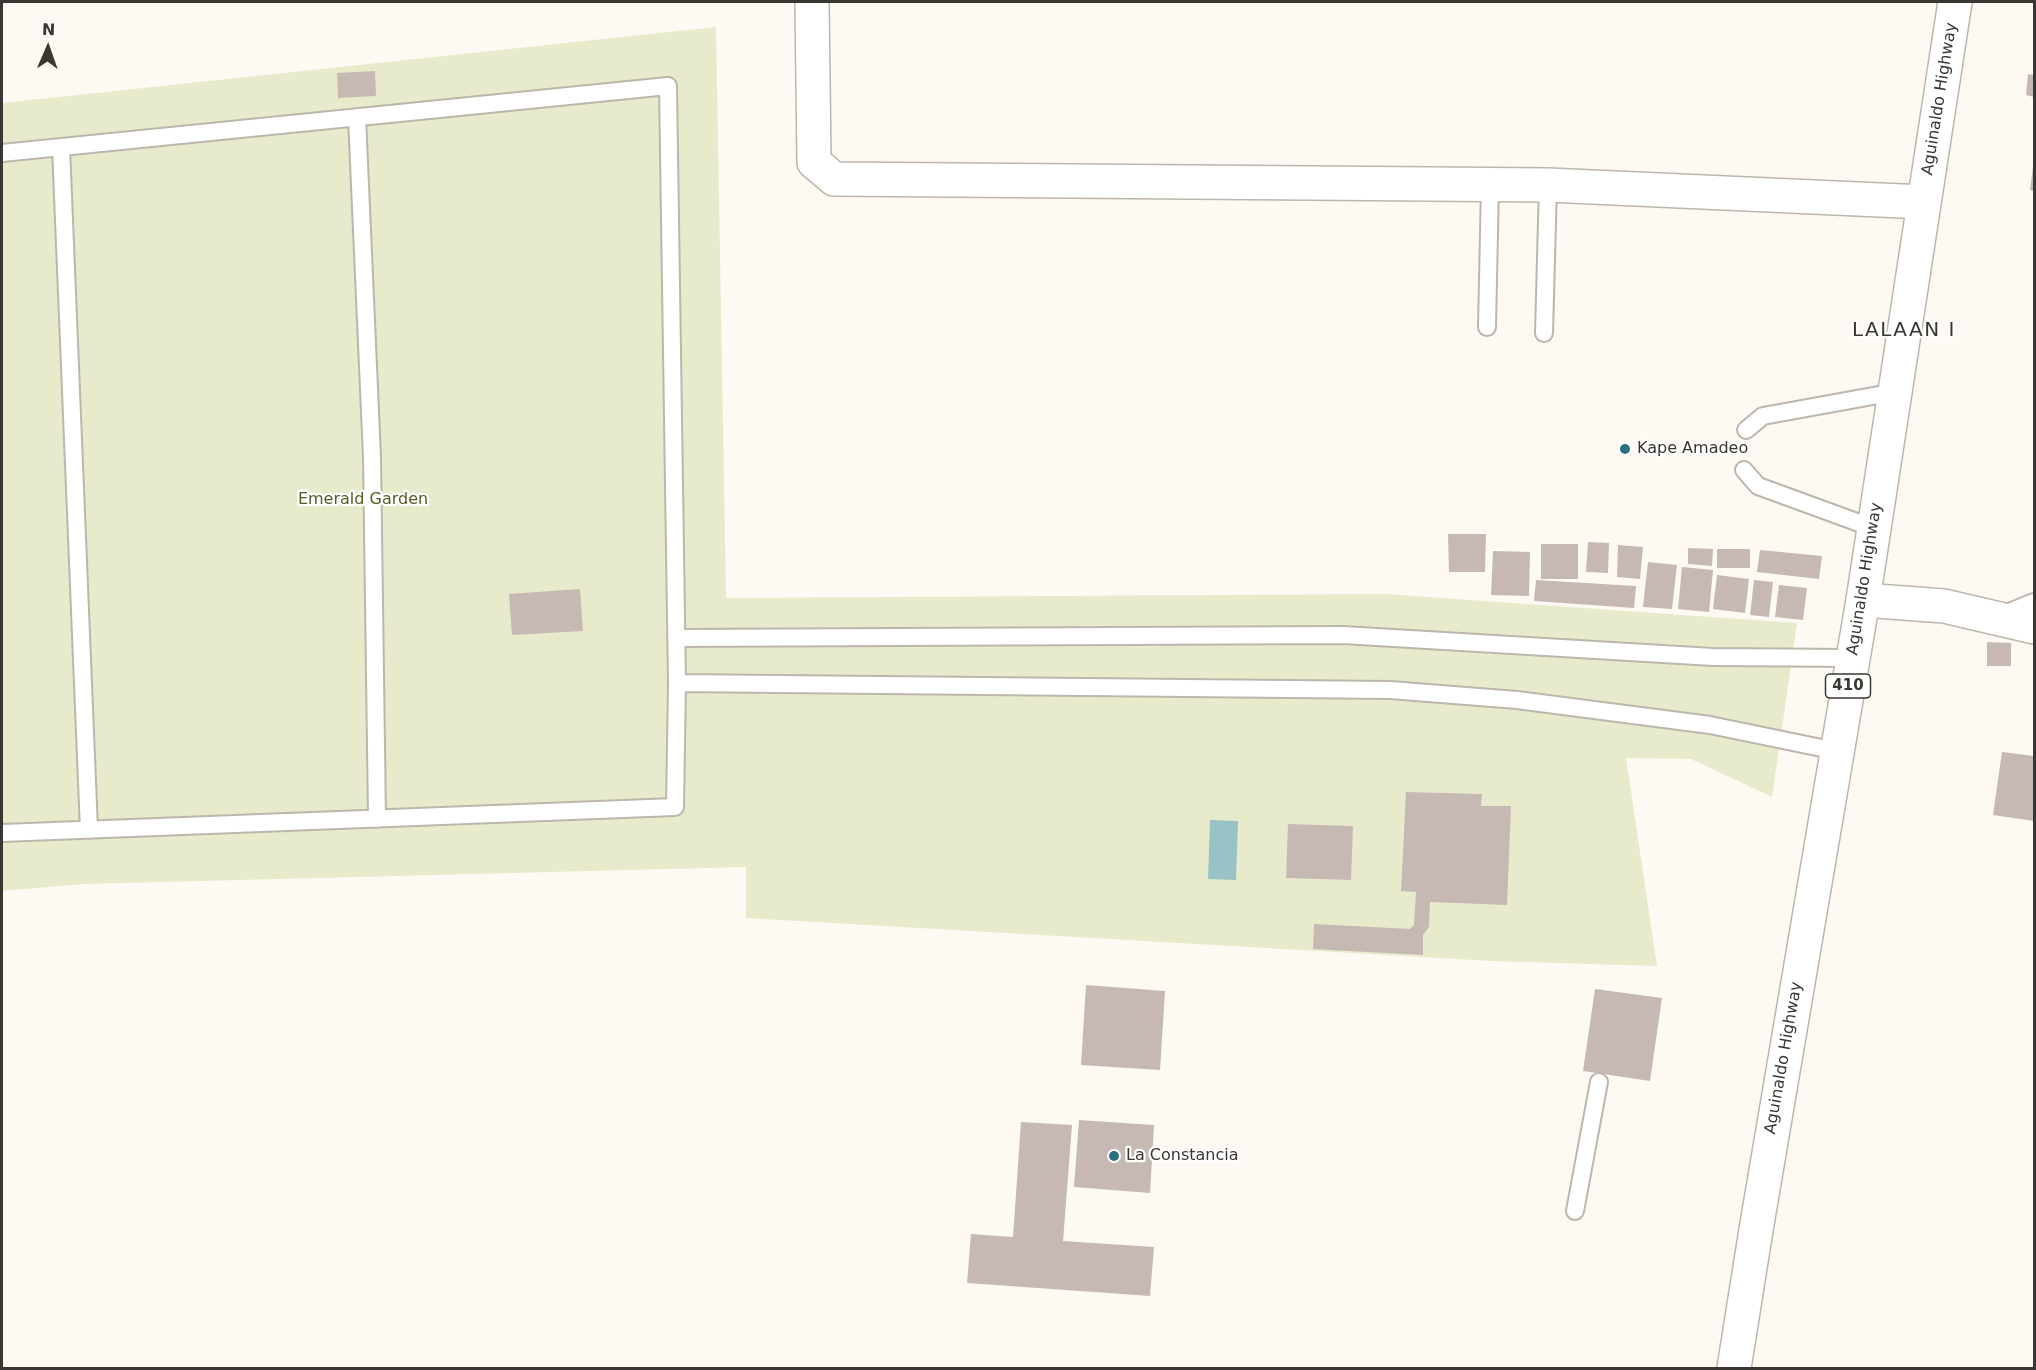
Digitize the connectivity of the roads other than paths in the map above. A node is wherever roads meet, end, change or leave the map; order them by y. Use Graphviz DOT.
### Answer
graph roads {
  1 [pos="812,2"];
  2 [pos="1955,2"];
  3 [pos="357,117"];
  4 [pos="61,147"];
  5 [pos="2,153"];
  6 [pos="1490,185"];
  7 [pos="1548,185"];
  8 [pos="1924,202"];
  9 [pos="1487,327"];
  10 [pos="1545,333"];
  11 [pos="1895,392"];
  12 [pos="1746,430"];
  13 [pos="1744,470"];
  14 [pos="1873,528"];
  15 [pos="1863,600"];
  16 [pos="2034,602"];
  17 [pos="1995,618"];
  18 [pos="2034,627"];
  19 [pos="676,638"];
  20 [pos="1853,658"];
  21 [pos="676,683"];
  22 [pos="1836,751"];
  23 [pos="378,819"];
  24 [pos="89,830"];
  25 [pos="2,833"];
  26 [pos="1599,1082"];
  27 [pos="1575,1211"];
  28 [pos="1734,1368"];
  1 -- 6 [label="street"];
  2 -- 8 [label="street, Aguinaldo Highway / 410"];
  3 -- 4 [label="lane"];
  3 -- 19 [label="lane"];
  3 -- 23 [label="lane"];
  4 -- 5 [label="lane"];
  4 -- 24 [label="lane"];
  6 -- 7 [label="street"];
  6 -- 9 [label="lane"];
  7 -- 8 [label="street"];
  7 -- 10 [label="lane"];
  8 -- 11 [label="street, Aguinaldo Highway / 410"];
  11 -- 12 [label="lane"];
  11 -- 14 [label="street, Aguinaldo Highway / 410"];
  13 -- 14 [label="lane"];
  14 -- 15 [label="street, Aguinaldo Highway / 410"];
  15 -- 17 [label="street"];
  15 -- 20 [label="street, Aguinaldo Highway / 410"];
  16 -- 17 [label="lane"];
  17 -- 18 [label="street"];
  19 -- 20 [label="lane"];
  19 -- 21 [label="lane"];
  20 -- 22 [label="street, Aguinaldo Highway / 410"];
  21 -- 22 [label="lane"];
  21 -- 23 [label="lane"];
  22 -- 28 [label="street, Aguinaldo Highway / 410"];
  23 -- 24 [label="lane"];
  24 -- 25 [label="lane"];
  26 -- 27 [label="lane"];
}
